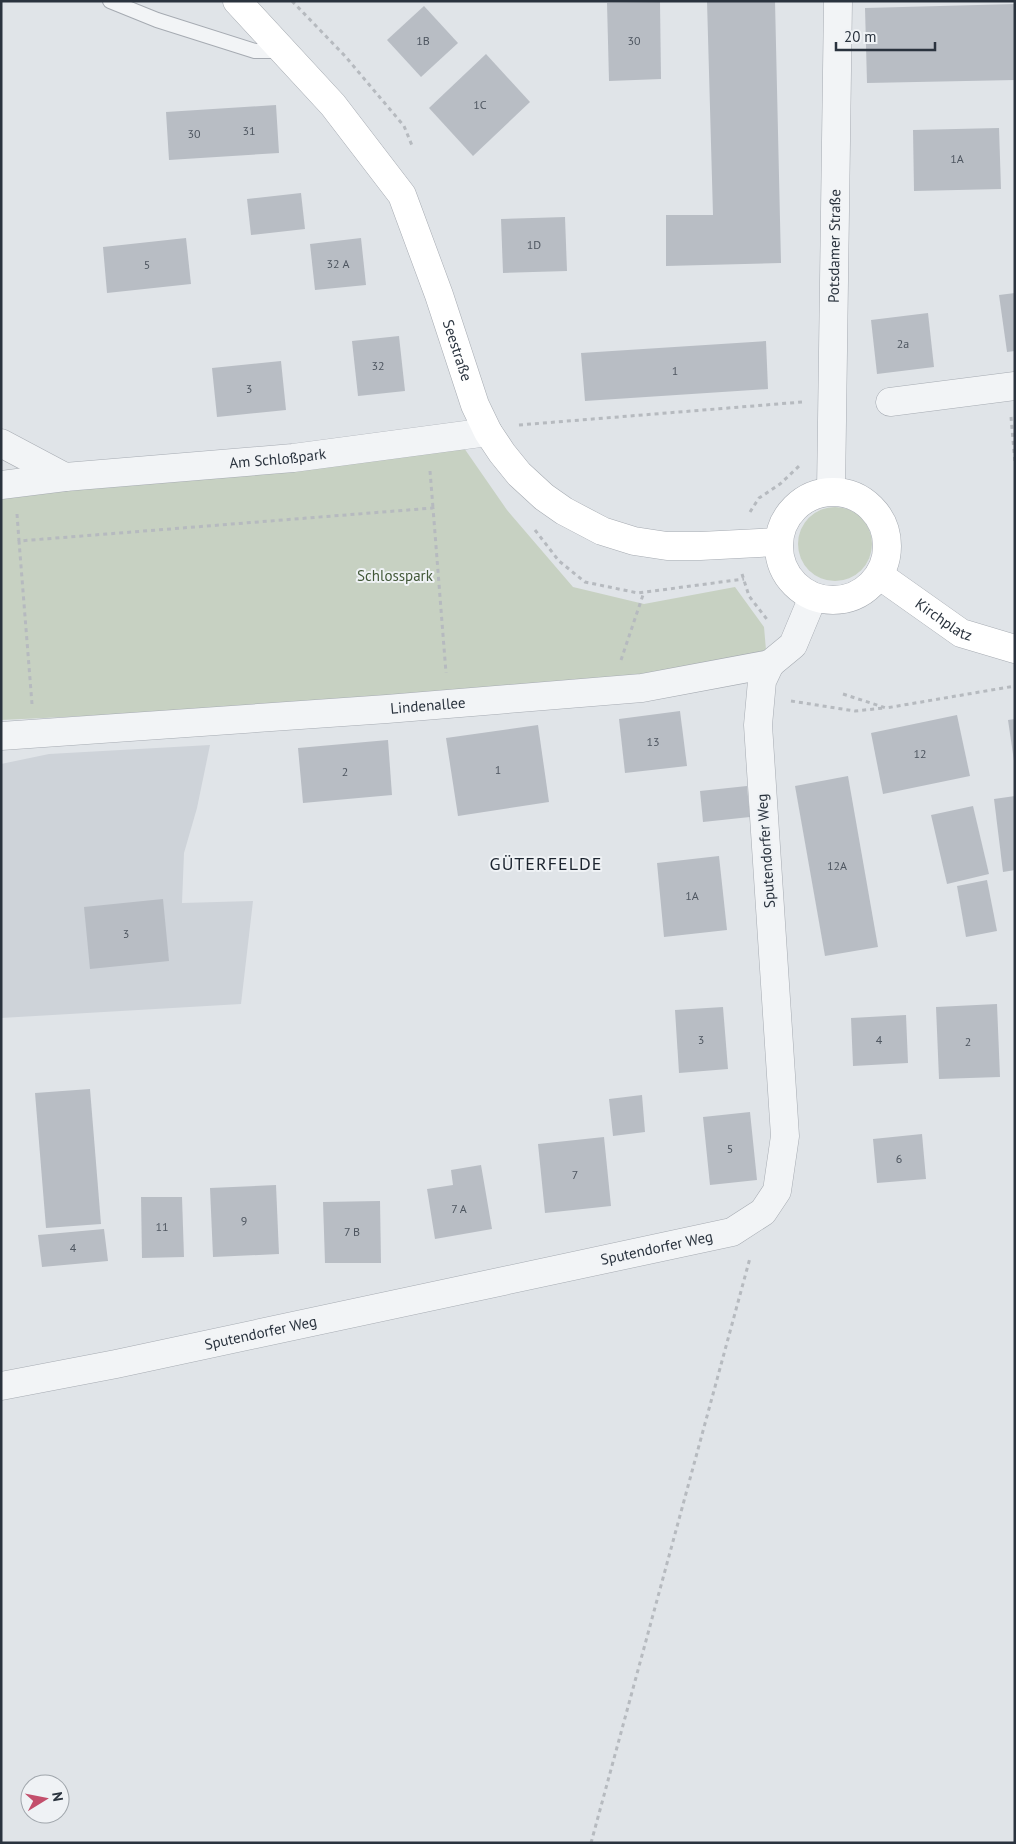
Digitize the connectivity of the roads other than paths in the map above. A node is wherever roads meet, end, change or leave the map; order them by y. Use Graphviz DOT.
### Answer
graph roads {
  1 [pos="110,1"];
  2 [pos="237,1"];
  3 [pos="838,1"];
  4 [pos="283,52"];
  5 [pos="1012,386"];
  6 [pos="890,402"];
  7 [pos="488,432"];
  8 [pos="1,443"];
  9 [pos="65,477"];
  10 [pos="1,485"];
  11 [pos="831,491"];
  12 [pos="778,542"];
  13 [pos="879,575"];
  14 [pos="814,597"];
  15 [pos="1015,649"];
  16 [pos="770,664"];
  17 [pos="1,736"];
  18 [pos="1,1386"];
  1 -- 4 [label="lane"];
  2 -- 4 [label="main road, Seestraße"];
  3 -- 11 [label="street, Potsdamer Straße"];
  4 -- 7 [label="main road, Seestraße"];
  5 -- 6 [label="street"];
  7 -- 9 [label="street, Am Schloßpark"];
  7 -- 12 [label="main road, Seestraße"];
  8 -- 9 [label="street"];
  9 -- 10 [label="street, Am Schloßpark"];
  11 -- 12 [label="main road"];
  11 -- 13 [label="main road"];
  12 -- 14 [label="main road"];
  13 -- 14 [label="main road"];
  13 -- 15 [label="main road, Kirchplatz"];
  14 -- 16 [label="street"];
  16 -- 17 [label="street, Lindenallee"];
  16 -- 18 [label="street, Sputendorfer Weg"];
}
